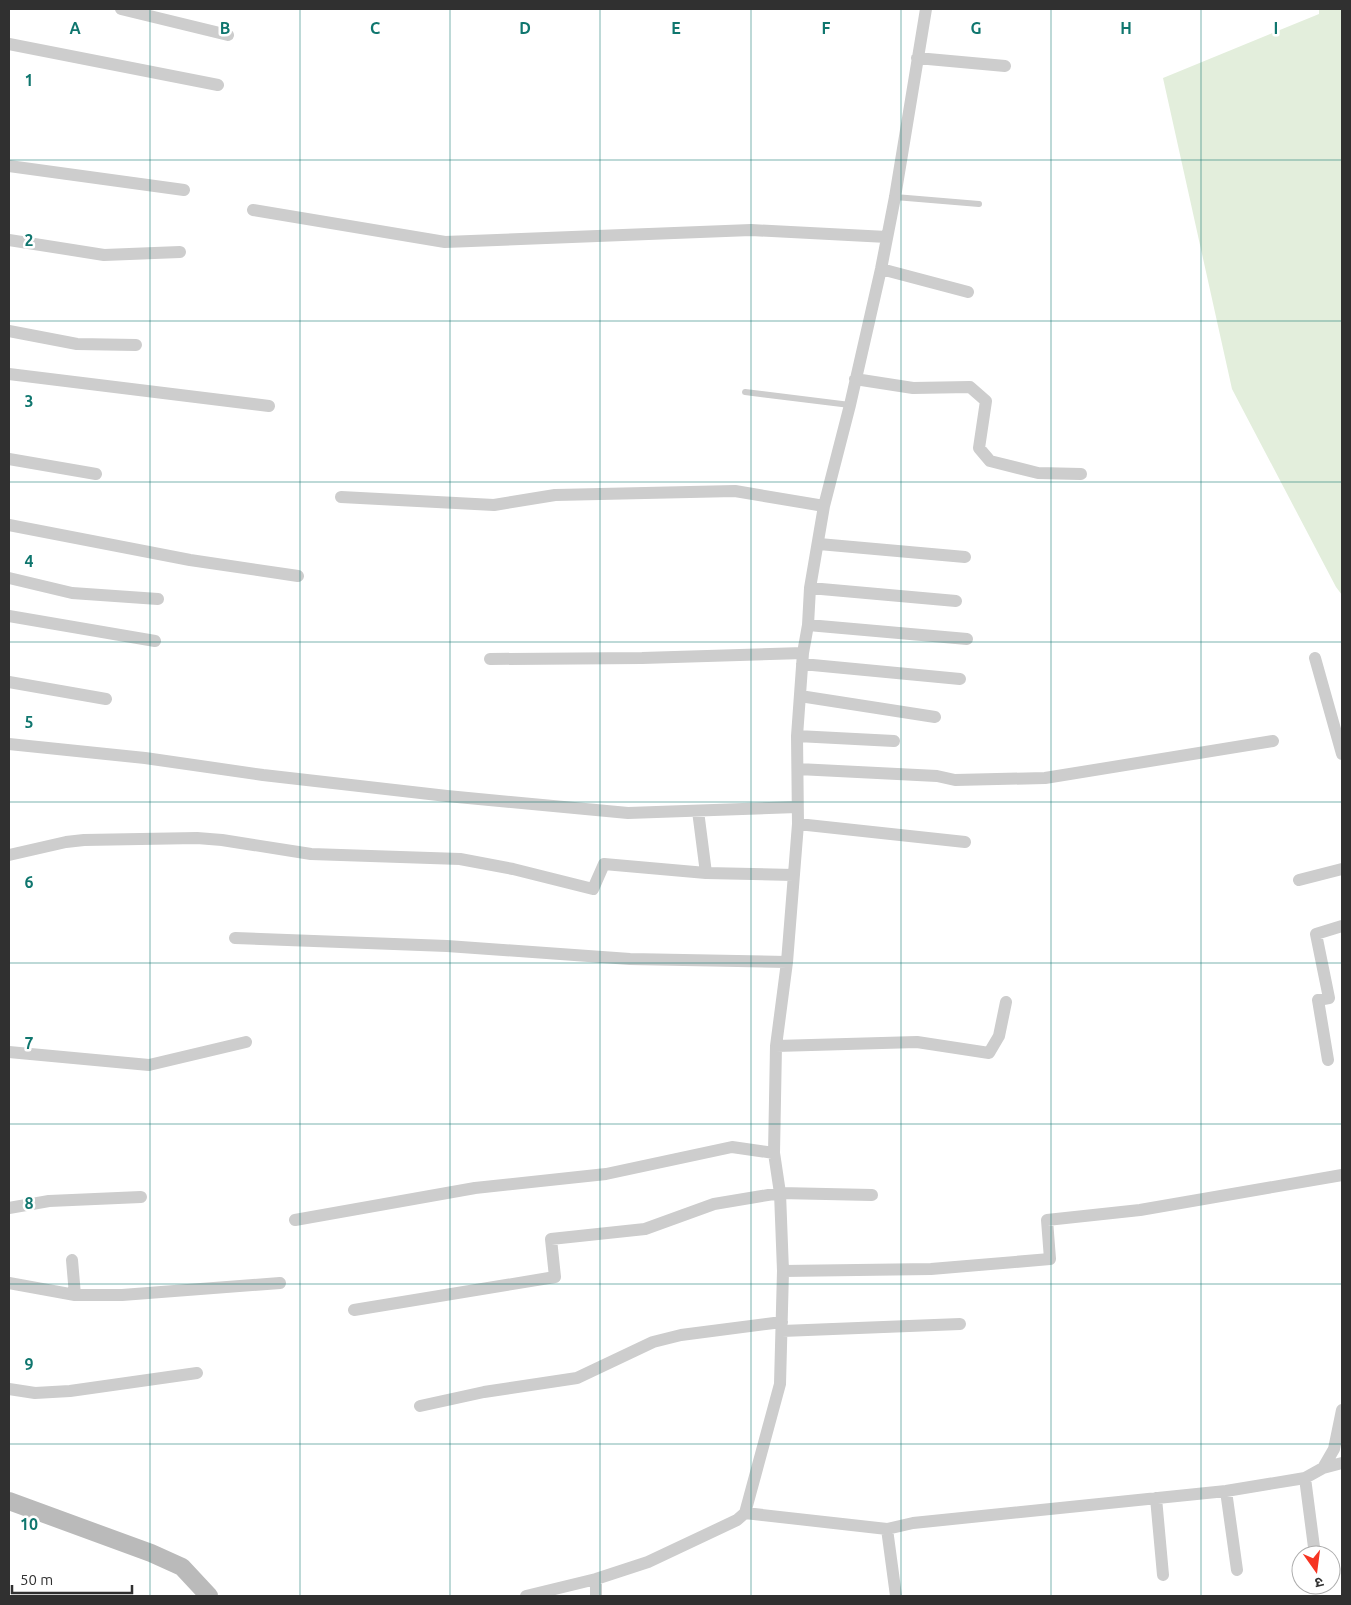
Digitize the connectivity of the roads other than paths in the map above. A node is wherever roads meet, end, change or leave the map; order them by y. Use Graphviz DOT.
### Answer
graph roads {
  1 [pos="121,9"];
  2 [pos="926,9"];
  3 [pos="228,36"];
  4 [pos="9,44"];
  5 [pos="917,58"];
  6 [pos="1005,66"];
  7 [pos="218,85"];
  8 [pos="9,166"];
  9 [pos="184,190"];
  10 [pos="895,198"];
  11 [pos="980,204"];
  12 [pos="253,210"];
  13 [pos="887,237"];
  14 [pos="9,240"];
  15 [pos="180,252"];
  16 [pos="881,269"];
  17 [pos="968,292"];
  18 [pos="9,330"];
  19 [pos="136,345"];
  20 [pos="9,374"];
  21 [pos="855,379"];
  22 [pos="745,392"];
  23 [pos="850,405"];
  24 [pos="269,406"];
  25 [pos="9,459"];
  26 [pos="96,474"];
  27 [pos="1080,474"];
  28 [pos="341,497"];
  29 [pos="824,506"];
  30 [pos="9,525"];
  31 [pos="819,544"];
  32 [pos="965,557"];
  33 [pos="298,576"];
  34 [pos="9,578"];
  35 [pos="810,588"];
  36 [pos="158,599"];
  37 [pos="956,601"];
  38 [pos="9,616"];
  39 [pos="808,625"];
  40 [pos="967,639"];
  41 [pos="155,641"];
  42 [pos="802,658"];
  43 [pos="1315,658"];
  44 [pos="490,659"];
  45 [pos="960,679"];
  46 [pos="9,682"];
  47 [pos="800,696"];
  48 [pos="106,699"];
  49 [pos="935,717"];
  50 [pos="798,736"];
  51 [pos="894,740"];
  52 [pos="1273,741"];
  53 [pos="9,744"];
  54 [pos="1342,754"];
  55 [pos="798,769"];
  56 [pos="797,807"];
  57 [pos="698,810"];
  58 [pos="798,824"];
  59 [pos="965,842"];
  60 [pos="9,855"];
  61 [pos="1342,869"];
  62 [pos="706,873"];
  63 [pos="794,875"];
  64 [pos="1299,880"];
  65 [pos="1342,926"];
  66 [pos="235,938"];
  67 [pos="787,962"];
  68 [pos="1006,1002"];
  69 [pos="246,1042"];
  70 [pos="776,1046"];
  71 [pos="9,1052"];
  72 [pos="1328,1060"];
  73 [pos="774,1153"];
  74 [pos="1342,1175"];
  75 [pos="780,1193"];
  76 [pos="872,1195"];
  77 [pos="141,1197"];
  78 [pos="9,1208"];
  79 [pos="295,1220"];
  80 [pos="72,1260"];
  81 [pos="783,1271"];
  82 [pos="9,1282"];
  83 [pos="280,1283"];
  84 [pos="75,1295"];
  85 [pos="354,1310"];
  86 [pos="960,1324"];
  87 [pos="782,1326"];
  88 [pos="197,1372"];
  89 [pos="9,1389"];
  90 [pos="420,1406"];
  91 [pos="1342,1410"];
  92 [pos="1342,1463"];
  93 [pos="1323,1468"];
  94 [pos="1305,1478"];
  95 [pos="1226,1491"];
  96 [pos="1156,1498"];
  97 [pos="9,1501"];
  98 [pos="745,1513"];
  99 [pos="887,1530"];
  100 [pos="1313,1545"];
  101 [pos="1238,1570"];
  102 [pos="1163,1575"];
  103 [pos="596,1579"];
  104 [pos="209,1596"];
  105 [pos="528,1596"];
  106 [pos="596,1596"];
  107 [pos="896,1596"];
  1 -- 3 [label="street"];
  2 -- 5 [label="street"];
  4 -- 7 [label="street"];
  5 -- 6 [label="street"];
  5 -- 10 [label="street"];
  8 -- 9 [label="street"];
  10 -- 11 [label="lane"];
  10 -- 13 [label="street"];
  12 -- 13 [label="street"];
  13 -- 16 [label="street"];
  14 -- 15 [label="street"];
  16 -- 17 [label="street"];
  16 -- 21 [label="street"];
  18 -- 19 [label="street"];
  20 -- 24 [label="street"];
  21 -- 23 [label="street"];
  21 -- 27 [label="street"];
  22 -- 23 [label="lane"];
  23 -- 29 [label="street"];
  25 -- 26 [label="street"];
  28 -- 29 [label="street"];
  29 -- 31 [label="street"];
  30 -- 33 [label="street"];
  31 -- 32 [label="street"];
  31 -- 35 [label="street"];
  34 -- 36 [label="street"];
  35 -- 37 [label="street"];
  35 -- 39 [label="street"];
  38 -- 41 [label="street"];
  39 -- 40 [label="street"];
  39 -- 42 [label="street"];
  42 -- 44 [label="street"];
  42 -- 45 [label="street"];
  42 -- 47 [label="street"];
  43 -- 54 [label="street"];
  46 -- 48 [label="street"];
  47 -- 49 [label="street"];
  47 -- 50 [label="street"];
  50 -- 51 [label="street"];
  50 -- 55 [label="street"];
  52 -- 55 [label="street"];
  53 -- 57 [label="street"];
  55 -- 56 [label="street"];
  56 -- 57 [label="street"];
  56 -- 58 [label="street"];
  57 -- 62 [label="street"];
  58 -- 59 [label="street"];
  58 -- 63 [label="street"];
  60 -- 62 [label="street"];
  61 -- 64 [label="street"];
  62 -- 63 [label="street"];
  63 -- 67 [label="street"];
  65 -- 72 [label="street"];
  66 -- 67 [label="street"];
  67 -- 70 [label="street"];
  68 -- 70 [label="street"];
  69 -- 71 [label="street"];
  70 -- 73 [label="street"];
  73 -- 75 [label="street"];
  73 -- 79 [label="street"];
  74 -- 81 [label="street"];
  75 -- 76 [label="street"];
  75 -- 81 [label="street"];
  75 -- 85 [label="street"];
  77 -- 78 [label="street"];
  80 -- 84 [label="street"];
  81 -- 87 [label="street"];
  82 -- 84 [label="street"];
  83 -- 84 [label="street"];
  86 -- 87 [label="street"];
  87 -- 90 [label="street"];
  87 -- 98 [label="street"];
  88 -- 89 [label="street"];
  91 -- 93 [label="street"];
  92 -- 93 [label="street"];
  93 -- 94 [label="street"];
  94 -- 95 [label="street"];
  94 -- 100 [label="street"];
  95 -- 96 [label="street"];
  95 -- 101 [label="street"];
  96 -- 99 [label="street"];
  96 -- 102 [label="street"];
  97 -- 104 [label="main road"];
  98 -- 99 [label="street"];
  98 -- 103 [label="street"];
  99 -- 107 [label="street"];
  103 -- 105 [label="street"];
  103 -- 106 [label="street"];
}
